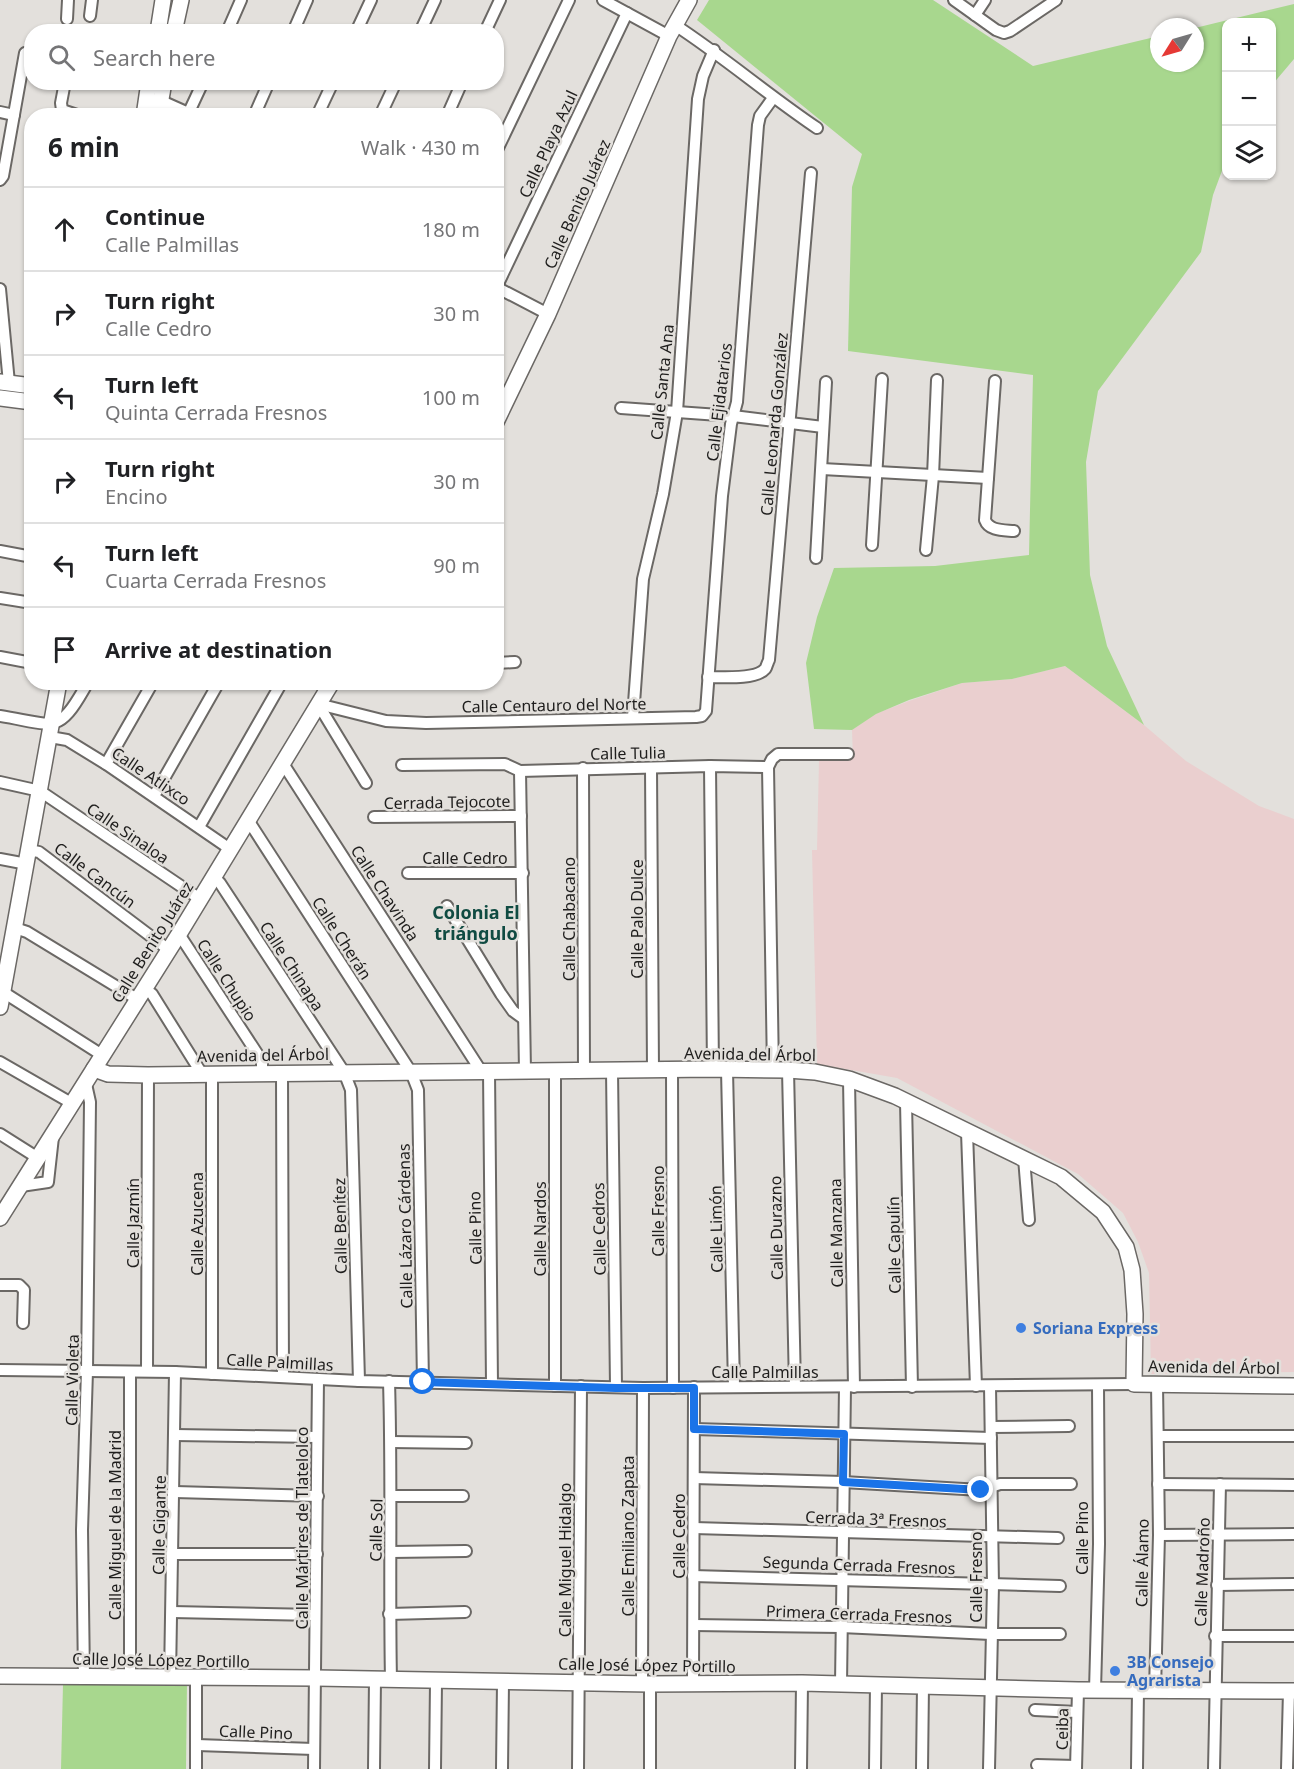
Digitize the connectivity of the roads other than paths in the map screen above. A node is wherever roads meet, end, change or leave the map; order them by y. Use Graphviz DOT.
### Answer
graph roads {
  1 [pos="68,0"];
  2 [pos="92,0"];
  3 [pos="163,0"];
  4 [pos="181,0"];
  5 [pos="241,0"];
  6 [pos="307,0"];
  7 [pos="371,0"];
  8 [pos="435,0"];
  9 [pos="500,0"];
  10 [pos="569,0"];
  11 [pos="603,0"];
  12 [pos="689,0"];
  13 [pos="954,0"];
  14 [pos="985,0"];
  15 [pos="1056,0"];
  16 [pos="627,13"];
  17 [pos="975,15"];
  18 [pos="90,16"];
  19 [pos="67,19"];
  20 [pos="159,24"];
  21 [pos="176,24"];
  22 [pos="230,24"];
  23 [pos="296,24"];
  24 [pos="360,24"];
  25 [pos="424,24"];
  26 [pos="489,24"];
  27 [pos="672,31"];
  28 [pos="714,50"];
  29 [pos="24,59"];
  30 [pos="63,90"];
  31 [pos="200,90"];
  32 [pos="266,90"];
  33 [pos="329,90"];
  34 [pos="392,90"];
  35 [pos="458,90"];
  36 [pos="773,98"];
  37 [pos="154,99"];
  38 [pos="62,108"];
  39 [pos="177,108"];
  40 [pos="194,108"];
  41 [pos="258,108"];
  42 [pos="321,108"];
  43 [pos="384,108"];
  44 [pos="451,108"];
  45 [pos="0,112"];
  46 [pos="14,115"];
  47 [pos="817,128"];
  48 [pos="504,135"];
  49 [pos="811,173"];
  50 [pos="0,180"];
  51 [pos="504,273"];
  52 [pos="0,289"];
  53 [pos="504,292"];
  54 [pos="548,314"];
  55 [pos="882,379"];
  56 [pos="938,380"];
  57 [pos="995,381"];
  58 [pos="826,382"];
  59 [pos="5,383"];
  60 [pos="24,385"];
  61 [pos="0,398"];
  62 [pos="24,401"];
  63 [pos="504,405"];
  64 [pos="621,408"];
  65 [pos="677,412"];
  66 [pos="733,416"];
  67 [pos="790,423"];
  68 [pos="823,427"];
  69 [pos="822,469"];
  70 [pos="875,472"];
  71 [pos="933,476"];
  72 [pos="988,478"];
  73 [pos="1014,531"];
  74 [pos="872,545"];
  75 [pos="926,550"];
  76 [pos="0,551"];
  77 [pos="24,555"];
  78 [pos="816,558"];
  79 [pos="0,598"];
  80 [pos="24,602"];
  81 [pos="0,657"];
  82 [pos="24,662"];
  83 [pos="515,662"];
  84 [pos="504,663"];
  85 [pos="708,677"];
  86 [pos="58,690"];
  87 [pos="83,690"];
  88 [pos="148,690"];
  89 [pos="214,690"];
  90 [pos="277,690"];
  91 [pos="327,690"];
  92 [pos="318,704"];
  93 [pos="0,716"];
  94 [pos="633,717"];
  95 [pos="51,731"];
  96 [pos="848,754"];
  97 [pos="282,762"];
  98 [pos="106,764"];
  99 [pos="402,765"];
  100 [pos="710,766"];
  101 [pos="768,767"];
  102 [pos="583,768"];
  103 [pos="651,768"];
  104 [pos="520,771"];
  105 [pos="0,782"];
  106 [pos="366,783"];
  107 [pos="40,791"];
  108 [pos="154,796"];
  109 [pos="521,816"];
  110 [pos="374,817"];
  111 [pos="248,820"];
  112 [pos="199,827"];
  113 [pos="230,849"];
  114 [pos="28,857"];
  115 [pos="0,859"];
  116 [pos="408,873"];
  117 [pos="523,873"];
  118 [pos="213,876"];
  119 [pos="200,899"];
  120 [pos="447,906"];
  121 [pos="15,928"];
  122 [pos="179,934"];
  123 [pos="169,950"];
  124 [pos="141,994"];
  125 [pos="1,1000"];
  126 [pos="524,1019"];
  127 [pos="102,1055"];
  128 [pos="0,1062"];
  129 [pos="94,1069"];
  130 [pos="653,1070"];
  131 [pos="672,1070"];
  132 [pos="720,1070"];
  133 [pos="781,1070"];
  134 [pos="485,1071"];
  135 [pos="525,1071"];
  136 [pos="555,1071"];
  137 [pos="584,1071"];
  138 [pos="612,1071"];
  139 [pos="344,1072"];
  140 [pos="411,1072"];
  141 [pos="207,1074"];
  142 [pos="262,1074"];
  143 [pos="282,1074"];
  144 [pos="148,1075"];
  145 [pos="849,1079"];
  146 [pos="86,1084"];
  147 [pos="906,1102"];
  148 [pos="73,1104"];
  149 [pos="967,1132"];
  150 [pos="0,1134"];
  151 [pos="54,1134"];
  152 [pos="38,1158"];
  153 [pos="1024,1158"];
  154 [pos="21,1186"];
  155 [pos="0,1218"];
  156 [pos="1029,1220"];
  157 [pos="0,1285"];
  158 [pos="23,1323"];
  159 [pos="0,1370"];
  160 [pos="87,1371"];
  161 [pos="147,1371"];
  162 [pos="176,1372"];
  163 [pos="130,1373"];
  164 [pos="212,1374"];
  165 [pos="283,1376"];
  166 [pos="318,1379"];
  167 [pos="358,1381"];
  168 [pos="389,1381"];
  169 [pos="423,1382"];
  170 [pos="1157,1383"];
  171 [pos="492,1384"];
  172 [pos="1134,1384"];
  173 [pos="1098,1385"];
  174 [pos="555,1386"];
  175 [pos="581,1386"];
  176 [pos="734,1386"];
  177 [pos="795,1386"];
  178 [pos="976,1386"];
  179 [pos="990,1386"];
  180 [pos="1294,1386"];
  181 [pos="849,1387"];
  182 [pos="912,1387"];
  183 [pos="616,1388"];
  184 [pos="643,1388"];
  185 [pos="673,1388"];
  186 [pos="694,1388"];
  187 [pos="1069,1426"];
  188 [pos="694,1429"];
  189 [pos="991,1432"];
  190 [pos="844,1434"];
  191 [pos="175,1435"];
  192 [pos="1158,1436"];
  193 [pos="1294,1436"];
  194 [pos="317,1437"];
  195 [pos="391,1442"];
  196 [pos="466,1443"];
  197 [pos="694,1478"];
  198 [pos="843,1482"];
  199 [pos="1071,1484"];
  200 [pos="1158,1484"];
  201 [pos="1220,1485"];
  202 [pos="1294,1485"];
  203 [pos="990,1487"];
  204 [pos="175,1492"];
  205 [pos="318,1496"];
  206 [pos="392,1496"];
  207 [pos="463,1496"];
  208 [pos="694,1528"];
  209 [pos="843,1533"];
  210 [pos="1219,1534"];
  211 [pos="1294,1534"];
  212 [pos="1159,1535"];
  213 [pos="991,1537"];
  214 [pos="1058,1538"];
  215 [pos="391,1551"];
  216 [pos="466,1551"];
  217 [pos="172,1554"];
  218 [pos="317,1554"];
  219 [pos="693,1576"];
  220 [pos="841,1579"];
  221 [pos="1216,1584"];
  222 [pos="1294,1584"];
  223 [pos="993,1585"];
  224 [pos="1060,1586"];
  225 [pos="172,1611"];
  226 [pos="465,1612"];
  227 [pos="389,1614"];
  228 [pos="315,1615"];
  229 [pos="694,1625"];
  230 [pos="841,1627"];
  231 [pos="991,1634"];
  232 [pos="1060,1634"];
  233 [pos="1215,1636"];
  234 [pos="1294,1636"];
  235 [pos="0,1676"];
  236 [pos="84,1677"];
  237 [pos="130,1678"];
  238 [pos="170,1678"];
  239 [pos="316,1678"];
  240 [pos="196,1679"];
  241 [pos="383,1680"];
  242 [pos="436,1682"];
  243 [pos="503,1682"];
  244 [pos="579,1682"];
  245 [pos="802,1683"];
  246 [pos="646,1684"];
  247 [pos="693,1684"];
  248 [pos="841,1684"];
  249 [pos="876,1684"];
  250 [pos="923,1685"];
  251 [pos="990,1686"];
  252 [pos="1078,1690"];
  253 [pos="1095,1690"];
  254 [pos="1138,1690"];
  255 [pos="1155,1690"];
  256 [pos="1292,1691"];
  257 [pos="1215,1692"];
  258 [pos="1035,1710"];
  259 [pos="1077,1712"];
  260 [pos="197,1745"];
  261 [pos="314,1749"];
  262 [pos="1037,1765"];
  263 [pos="1076,1768"];
  264 [pos="196,1769"];
  265 [pos="314,1769"];
  266 [pos="374,1769"];
  267 [pos="435,1769"];
  268 [pos="502,1769"];
  269 [pos="578,1769"];
  270 [pos="650,1769"];
  271 [pos="801,1769"];
  272 [pos="875,1769"];
  273 [pos="922,1769"];
  274 [pos="989,1769"];
  275 [pos="1137,1769"];
  276 [pos="1214,1769"];
  277 [pos="1287,1769"];
  1 -- 19 [label="street"];
  2 -- 18 [label="street"];
  3 -- 20 [label="street"];
  4 -- 21 [label="street"];
  5 -- 22 [label="street"];
  6 -- 23 [label="street"];
  7 -- 24 [label="street"];
  8 -- 25 [label="street"];
  9 -- 26 [label="street"];
  10 -- 48 [label="street"];
  11 -- 16 [label="street"];
  12 -- 27 [label="street, Calle Benito Juárez"];
  13 -- 17 [label="street"];
  14 -- 17 [label="street"];
  15 -- 17 [label="street"];
  16 -- 27 [label="street"];
  16 -- 51 [label="street, Calle Playa Azul"];
  27 -- 28 [label="street"];
  27 -- 54 [label="street, Calle Benito Juárez"];
  28 -- 36 [label="street"];
  28 -- 65 [label="street, Calle Santa Ana"];
  29 -- 46 [label="street"];
  30 -- 38 [label="street"];
  31 -- 40 [label="street"];
  32 -- 41 [label="street"];
  33 -- 42 [label="street"];
  34 -- 43 [label="street"];
  35 -- 44 [label="street"];
  36 -- 47 [label="street"];
  36 -- 66 [label="street, Calle Ejidatarios"];
  37 -- 39 [label="street"];
  45 -- 46 [label="street"];
  46 -- 50 [label="street"];
  49 -- 67 [label="street, Calle Leonarda González"];
  52 -- 59 [label="street"];
  53 -- 54 [label="street"];
  54 -- 63 [label="street, Calle Benito Juárez"];
  55 -- 70 [label="street"];
  56 -- 71 [label="street"];
  57 -- 72 [label="street"];
  58 -- 68 [label="street"];
  59 -- 60 [label="street"];
  61 -- 62 [label="street"];
  64 -- 65 [label="street"];
  65 -- 66 [label="street"];
  65 -- 94 [label="street, Calle Santa Ana"];
  66 -- 67 [label="street"];
  66 -- 85 [label="street, Calle Ejidatarios"];
  67 -- 68 [label="street"];
  67 -- 85 [label="street, Calle Leonarda González"];
  68 -- 69 [label="street"];
  69 -- 70 [label="street"];
  69 -- 78 [label="street"];
  70 -- 71 [label="street"];
  70 -- 74 [label="street"];
  71 -- 72 [label="street"];
  71 -- 75 [label="street"];
  72 -- 73 [label="street"];
  76 -- 77 [label="street"];
  79 -- 80 [label="street"];
  81 -- 82 [label="street"];
  83 -- 84 [label="street"];
  85 -- 94 [label="street, Calle Centauro del Norte"];
  86 -- 95 [label="street"];
  87 -- 95 [label="street"];
  88 -- 98 [label="street"];
  89 -- 108 [label="street"];
  90 -- 112 [label="street"];
  91 -- 92 [label="street, Calle Benito Juárez"];
  92 -- 94 [label="street, Calle Centauro del Norte"];
  92 -- 97 [label="street, Calle Benito Juárez"];
  92 -- 106 [label="street"];
  93 -- 95 [label="street, Calle Atlixco"];
  95 -- 98 [label="street, Calle Atlixco"];
  95 -- 107 [label="street"];
  96 -- 101 [label="street"];
  97 -- 111 [label="street, Calle Benito Juárez"];
  97 -- 134 [label="street, Calle Chavinda"];
  98 -- 108 [label="street, Calle Atlixco"];
  99 -- 104 [label="street, Calle Tulia"];
  100 -- 101 [label="street, Calle Tulia"];
  100 -- 103 [label="street, Calle Tulia"];
  100 -- 132 [label="street, Calle Limón"];
  101 -- 133 [label="street, Calle Durazno"];
  102 -- 103 [label="street, Calle Tulia"];
  102 -- 104 [label="street, Calle Tulia"];
  102 -- 137 [label="street, Calle Chabacano"];
  103 -- 130 [label="street, Calle Palo Dulce"];
  104 -- 109 [label="street"];
  105 -- 107 [label="street"];
  107 -- 114 [label="street"];
  107 -- 119 [label="street, Calle Sinaloa"];
  108 -- 112 [label="street, Calle Atlixco"];
  109 -- 110 [label="street, Cerrada Tejocote"];
  109 -- 117 [label="street"];
  111 -- 113 [label="street, Calle Benito Juárez"];
  111 -- 140 [label="street, Calle Cherán"];
  112 -- 113 [label="street, Calle Atlixco"];
  113 -- 118 [label="street, Calle Benito Juárez"];
  114 -- 115 [label="street, Calle Cancún"];
  114 -- 121 [label="street"];
  114 -- 123 [label="street, Calle Cancún"];
  116 -- 117 [label="street, Calle Cedro"];
  117 -- 126 [label="street"];
  118 -- 119 [label="street, Calle Benito Juárez"];
  118 -- 139 [label="street, Calle Chinapa"];
  119 -- 122 [label="street, Calle Benito Juárez"];
  120 -- 126 [label="street"];
  121 -- 124 [label="street"];
  121 -- 125 [label="street"];
  122 -- 123 [label="street, Calle Benito Juárez"];
  122 -- 142 [label="street, Calle Chupio"];
  123 -- 124 [label="street, Calle Benito Juárez"];
  124 -- 127 [label="street, Calle Benito Juárez"];
  124 -- 141 [label="street"];
  125 -- 127 [label="street"];
  126 -- 135 [label="street"];
  127 -- 129 [label="street, Calle Benito Juárez"];
  128 -- 148 [label="street"];
  129 -- 144 [label="street, Avenida del Árbol"];
  129 -- 146 [label="street, Calle Benito Juárez"];
  130 -- 131 [label="street, Avenida del Árbol"];
  130 -- 138 [label="street, Avenida del Árbol"];
  131 -- 132 [label="street, Avenida del Árbol"];
  131 -- 185 [label="street, Calle Fresno"];
  132 -- 133 [label="street, Avenida del Árbol"];
  132 -- 176 [label="street, Calle Limón"];
  133 -- 145 [label="street, Avenida del Árbol"];
  133 -- 177 [label="street, Calle Durazno"];
  134 -- 135 [label="street, Avenida del Árbol"];
  134 -- 140 [label="street, Avenida del Árbol"];
  134 -- 171 [label="street, Calle Pino"];
  135 -- 136 [label="street, Avenida del Árbol"];
  136 -- 137 [label="street, Avenida del Árbol"];
  136 -- 174 [label="street, Calle Nardos"];
  137 -- 138 [label="street, Avenida del Árbol"];
  138 -- 183 [label="street, Calle Cedros"];
  139 -- 140 [label="street, Avenida del Árbol"];
  139 -- 143 [label="street, Avenida del Árbol"];
  139 -- 167 [label="street, Calle Benítez"];
  140 -- 169 [label="street, Calle Lázaro Cárdenas"];
  141 -- 142 [label="street, Avenida del Árbol"];
  141 -- 144 [label="street, Avenida del Árbol"];
  141 -- 164 [label="street, Calle Azucena"];
  142 -- 143 [label="street, Avenida del Árbol"];
  143 -- 165 [label="street"];
  144 -- 161 [label="street, Calle Jazmín"];
  145 -- 147 [label="street, Avenida del Árbol"];
  145 -- 181 [label="street, Calle Manzana"];
  146 -- 148 [label="street, Calle Benito Juárez"];
  146 -- 160 [label="street, Calle Violeta"];
  147 -- 149 [label="street, Avenida del Árbol"];
  147 -- 182 [label="street, Calle Capulín"];
  148 -- 151 [label="street, Calle Benito Juárez"];
  149 -- 153 [label="street, Avenida del Árbol"];
  149 -- 178 [label="street"];
  150 -- 152 [label="street"];
  151 -- 152 [label="street, Calle Benito Juárez"];
  151 -- 154 [label="street"];
  152 -- 154 [label="street, Calle Benito Juárez"];
  153 -- 156 [label="street"];
  153 -- 172 [label="street, Avenida del Árbol"];
  154 -- 155 [label="street, Calle Benito Juárez"];
  157 -- 158 [label="street"];
  159 -- 160 [label="street, Calle Palmillas"];
  160 -- 163 [label="street, Calle Palmillas"];
  160 -- 236 [label="street, Calle Violeta"];
  161 -- 162 [label="street, Calle Palmillas"];
  161 -- 163 [label="street, Calle Palmillas"];
  162 -- 164 [label="street, Calle Palmillas"];
  162 -- 191 [label="street, Calle Gigante"];
  163 -- 237 [label="street, Calle Miguel de la Madrid"];
  164 -- 165 [label="street, Calle Palmillas"];
  165 -- 166 [label="street, Calle Palmillas"];
  166 -- 167 [label="street, Calle Palmillas"];
  166 -- 194 [label="street, Calle Mártires de Tlatelolco"];
  167 -- 168 [label="street, Calle Palmillas"];
  168 -- 169 [label="street, Calle Palmillas"];
  168 -- 195 [label="street, Calle Sol"];
  169 -- 171 [label="street, Calle Palmillas"];
  170 -- 172 [label="street, Avenida del Árbol"];
  170 -- 180 [label="street, Avenida del Árbol"];
  170 -- 192 [label="street, Calle Álamo"];
  171 -- 174 [label="street, Calle Palmillas"];
  172 -- 173 [label="street, Calle Palmillas"];
  173 -- 179 [label="street, Calle Palmillas"];
  173 -- 253 [label="street, Calle Pino"];
  174 -- 175 [label="street, Calle Palmillas"];
  175 -- 183 [label="street, Calle Palmillas"];
  175 -- 244 [label="street, Calle Miguel Hidalgo"];
  176 -- 177 [label="street, Calle Palmillas"];
  176 -- 186 [label="street, Calle Palmillas"];
  177 -- 181 [label="street, Calle Palmillas"];
  178 -- 179 [label="street, Calle Palmillas"];
  178 -- 182 [label="street, Calle Palmillas"];
  179 -- 189 [label="street, Calle Fresno"];
  181 -- 182 [label="street, Calle Palmillas"];
  181 -- 190 [label="street, Calle Manzana"];
  183 -- 184 [label="street, Calle Palmillas"];
  184 -- 185 [label="street, Calle Palmillas"];
  184 -- 246 [label="street, Calle Emiliano Zapata"];
  185 -- 186 [label="street, Calle Palmillas"];
  186 -- 188 [label="street, Calle Cedro"];
  187 -- 189 [label="street"];
  188 -- 190 [label="street"];
  188 -- 197 [label="street, Calle Cedro"];
  189 -- 190 [label="street"];
  189 -- 203 [label="street, Calle Fresno"];
  190 -- 198 [label="street, Calle Manzana"];
  191 -- 194 [label="street"];
  191 -- 204 [label="street, Calle Gigante"];
  192 -- 193 [label="street"];
  192 -- 200 [label="street, Calle Álamo"];
  194 -- 205 [label="street, Calle Mártires de Tlatelolco"];
  195 -- 196 [label="street"];
  195 -- 206 [label="street, Calle Sol"];
  197 -- 198 [label="street"];
  197 -- 208 [label="street, Calle Cedro"];
  198 -- 203 [label="street"];
  198 -- 209 [label="street, Calle Manzana"];
  199 -- 203 [label="street"];
  200 -- 201 [label="street"];
  200 -- 212 [label="street, Calle Álamo"];
  201 -- 202 [label="street"];
  201 -- 210 [label="street, Calle Madroño"];
  203 -- 213 [label="street, Calle Fresno"];
  204 -- 205 [label="street"];
  204 -- 217 [label="street, Calle Gigante"];
  205 -- 218 [label="street, Calle Mártires de Tlatelolco"];
  206 -- 207 [label="street"];
  206 -- 215 [label="street, Calle Sol"];
  208 -- 209 [label="street, Cerrada 3ª Fresnos"];
  208 -- 219 [label="street, Calle Cedro"];
  209 -- 213 [label="street, Cerrada 3ª Fresnos"];
  209 -- 220 [label="street, Calle Manzana"];
  210 -- 211 [label="street"];
  210 -- 212 [label="street"];
  210 -- 221 [label="street, Calle Madroño"];
  212 -- 255 [label="street, Calle Álamo"];
  213 -- 214 [label="street, Cerrada 3ª Fresnos"];
  213 -- 223 [label="street, Calle Fresno"];
  215 -- 216 [label="street"];
  215 -- 227 [label="street, Calle Sol"];
  217 -- 218 [label="street"];
  217 -- 225 [label="street, Calle Gigante"];
  218 -- 228 [label="street, Calle Mártires de Tlatelolco"];
  219 -- 220 [label="street, Segunda Cerrada Fresnos"];
  219 -- 229 [label="street, Calle Cedro"];
  220 -- 223 [label="street, Segunda Cerrada Fresnos"];
  220 -- 230 [label="street, Calle Manzana"];
  221 -- 222 [label="street"];
  221 -- 233 [label="street, Calle Madroño"];
  223 -- 224 [label="street, Segunda Cerrada Fresnos"];
  223 -- 231 [label="street, Calle Fresno"];
  225 -- 228 [label="street"];
  225 -- 238 [label="street, Calle Gigante"];
  226 -- 227 [label="street"];
  227 -- 241 [label="street, Calle Sol"];
  228 -- 239 [label="street, Calle Mártires de Tlatelolco"];
  229 -- 230 [label="street, Primera Cerrada Fresnos"];
  229 -- 247 [label="street, Calle Cedro"];
  230 -- 231 [label="street, Primera Cerrada Fresnos"];
  230 -- 248 [label="street, Calle Manzana"];
  231 -- 232 [label="street, Primera Cerrada Fresnos"];
  231 -- 251 [label="street, Calle Fresno"];
  233 -- 234 [label="street"];
  233 -- 257 [label="street, Calle Madroño"];
  235 -- 236 [label="street, Calle José López Portillo"];
  236 -- 237 [label="street, Calle José López Portillo"];
  237 -- 238 [label="street, Calle José López Portillo"];
  238 -- 240 [label="street, Calle José López Portillo"];
  239 -- 240 [label="street, Calle José López Portillo"];
  239 -- 241 [label="street, Calle José López Portillo"];
  239 -- 261 [label="street, Calle Mártires de Tlatelolco"];
  240 -- 260 [label="street"];
  241 -- 242 [label="street, Calle José López Portillo"];
  241 -- 266 [label="street, Calle Sol"];
  242 -- 243 [label="street, Calle José López Portillo"];
  242 -- 267 [label="street"];
  243 -- 244 [label="street, Calle José López Portillo"];
  243 -- 268 [label="street"];
  244 -- 246 [label="street, Calle José López Portillo"];
  244 -- 269 [label="street, Calle Miguel Hidalgo"];
  245 -- 247 [label="street, Calle José López Portillo"];
  245 -- 248 [label="street, Calle José López Portillo"];
  245 -- 271 [label="street"];
  246 -- 247 [label="street, Calle José López Portillo"];
  246 -- 270 [label="street, Calle Emiliano Zapata"];
  248 -- 249 [label="street, Calle José López Portillo"];
  249 -- 250 [label="street, Calle José López Portillo"];
  249 -- 272 [label="street"];
  250 -- 251 [label="street, Calle José López Portillo"];
  250 -- 273 [label="street"];
  251 -- 252 [label="street, Calle José López Portillo"];
  251 -- 274 [label="street, Calle Fresno"];
  252 -- 253 [label="street, Calle José López Portillo"];
  252 -- 259 [label="street, Ceiba"];
  253 -- 254 [label="street, Calle José López Portillo"];
  254 -- 255 [label="street, Calle José López Portillo"];
  254 -- 275 [label="street"];
  255 -- 257 [label="street, Calle José López Portillo"];
  256 -- 257 [label="street, Calle José López Portillo"];
  256 -- 277 [label="street"];
  257 -- 276 [label="street, Calle Madroño"];
  258 -- 259 [label="street"];
  259 -- 263 [label="street, Ceiba"];
  260 -- 261 [label="street, Calle Pino"];
  260 -- 264 [label="street"];
  261 -- 265 [label="street, Calle Mártires de Tlatelolco"];
  262 -- 263 [label="street"];
}
